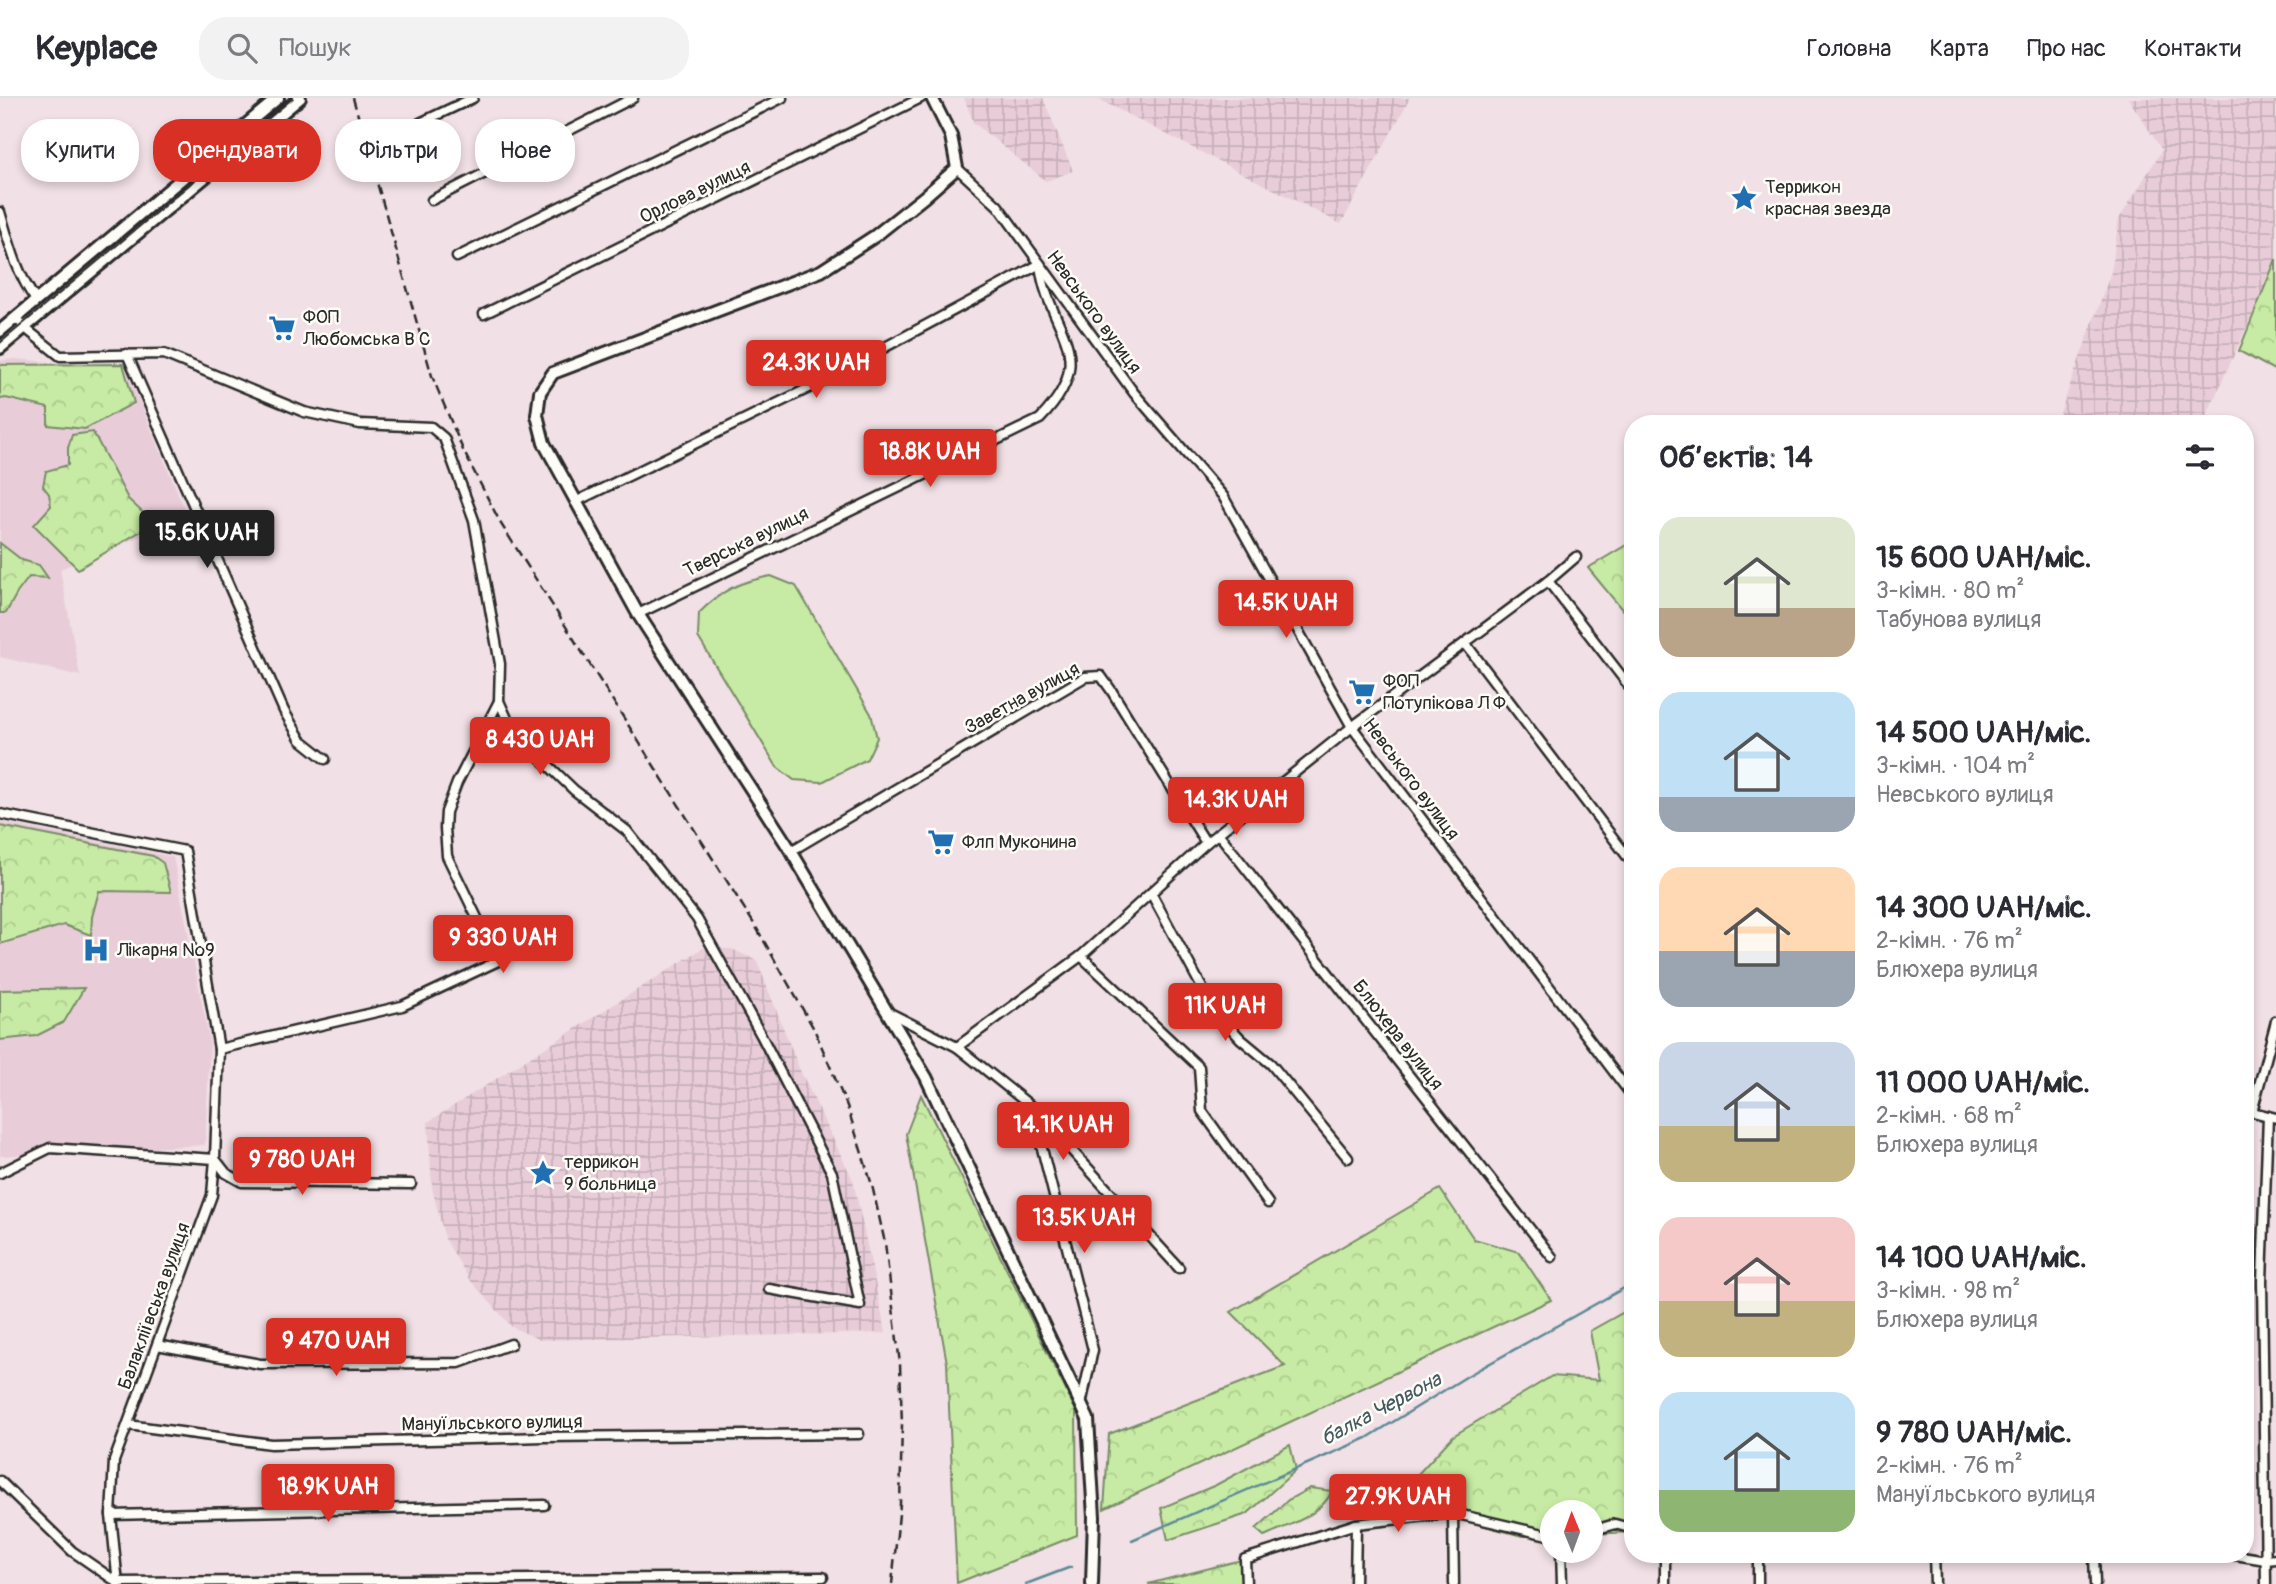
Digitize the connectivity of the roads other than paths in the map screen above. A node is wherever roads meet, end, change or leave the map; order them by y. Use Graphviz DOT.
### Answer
graph roads {
  1 [pos="300,98"];
  2 [pos="473,98"];
  3 [pos="633,98"];
  4 [pos="782,98"];
  5 [pos="921,98"];
  6 [pos="933,98"];
  7 [pos="276,100"];
  8 [pos="428,119"];
  9 [pos="957,168"];
  10 [pos="432,200"];
  11 [pos="0,212"];
  12 [pos="457,257"];
  13 [pos="1040,264"];
  14 [pos="36,300"];
  15 [pos="484,314"];
  16 [pos="16,317"];
  17 [pos="25,328"];
  18 [pos="0,331"];
  19 [pos="0,348"];
  20 [pos="127,354"];
  21 [pos="575,502"];
  22 [pos="1576,557"];
  23 [pos="1548,581"];
  24 [pos="638,614"];
  25 [pos="1465,643"];
  26 [pos="1624,679"];
  27 [pos="499,701"];
  28 [pos="1352,727"];
  29 [pos="325,760"];
  30 [pos="0,814"];
  31 [pos="1218,833"];
  32 [pos="1206,843"];
  33 [pos="791,851"];
  34 [pos="1624,852"];
  35 [pos="1150,893"];
  36 [pos="1081,956"];
  37 [pos="890,1013"];
  38 [pos="2276,1021"];
  39 [pos="957,1047"];
  40 [pos="219,1049"];
  41 [pos="1624,1085"];
  42 [pos="2254,1094"];
  43 [pos="1032,1107"];
  44 [pos="2254,1112"];
  45 [pos="2272,1117"];
  46 [pos="1348,1158"];
  47 [pos="215,1159"];
  48 [pos="0,1173"];
  49 [pos="411,1184"];
  50 [pos="1268,1203"];
  51 [pos="1552,1257"];
  52 [pos="1179,1268"];
  53 [pos="769,1289"];
  54 [pos="511,1344"];
  55 [pos="157,1345"];
  56 [pos="1081,1405"];
  57 [pos="128,1425"];
  58 [pos="859,1434"];
  59 [pos="0,1481"];
  60 [pos="544,1504"];
  61 [pos="1453,1513"];
  62 [pos="111,1515"];
  63 [pos="1356,1524"];
  64 [pos="1624,1526"];
  65 [pos="1603,1528"];
  66 [pos="1540,1533"];
  67 [pos="2254,1558"];
  68 [pos="2276,1559"];
  69 [pos="2266,1560"];
  70 [pos="1561,1563"];
  71 [pos="1665,1563"];
  72 [pos="1758,1563"];
  73 [pos="1934,1563"];
  74 [pos="2094,1563"];
  75 [pos="823,1577"];
  76 [pos="117,1583"];
  77 [pos="1092,1584"];
  78 [pos="1246,1584"];
  79 [pos="1355,1584"];
  80 [pos="1454,1584"];
  81 [pos="1562,1584"];
  82 [pos="1665,1584"];
  83 [pos="1758,1584"];
  84 [pos="1935,1584"];
  85 [pos="2095,1584"];
  86 [pos="2266,1584"];
  1 -- 17 [label="main road"];
  2 -- 8 [label="street"];
  3 -- 10 [label="street"];
  4 -- 12 [label="street"];
  5 -- 15 [label="street, Орлова вулиця"];
  6 -- 9 [label="main road"];
  7 -- 14 [label="main road"];
  9 -- 13 [label="street, Невського вулиця"];
  9 -- 21 [label="main road"];
  11 -- 14 [label="street"];
  13 -- 21 [label="street"];
  13 -- 24 [label="street, Тверська вулиця"];
  13 -- 28 [label="street, Невського вулиця"];
  14 -- 16 [label="main road"];
  16 -- 17 [label="street"];
  16 -- 18 [label="main road"];
  17 -- 19 [label="main road"];
  17 -- 20 [label="street"];
  20 -- 27 [label="street"];
  20 -- 29 [label="street"];
  21 -- 24 [label="main road"];
  22 -- 23 [label="street"];
  23 -- 25 [label="street"];
  23 -- 26 [label="street"];
  24 -- 33 [label="main road"];
  25 -- 28 [label="street"];
  25 -- 34 [label="street"];
  27 -- 40 [label="street"];
  27 -- 53 [label="street"];
  28 -- 31 [label="street"];
  28 -- 41 [label="street, Невського вулиця"];
  30 -- 40 [label="street, Балакліївська вулиця"];
  31 -- 32 [label="street"];
  31 -- 51 [label="street, Блюхера вулиця"];
  32 -- 33 [label="street, Заветна вулиця"];
  32 -- 35 [label="street"];
  33 -- 37 [label="main road"];
  35 -- 36 [label="street"];
  35 -- 46 [label="street"];
  36 -- 39 [label="street"];
  36 -- 50 [label="street"];
  37 -- 39 [label="street"];
  37 -- 56 [label="main road"];
  38 -- 42 [label="street"];
  39 -- 43 [label="street"];
  40 -- 47 [label="street, Балакліївська вулиця"];
  43 -- 52 [label="street"];
  43 -- 56 [label="street"];
  44 -- 45 [label="street"];
  45 -- 69 [label="street"];
  47 -- 48 [label="street"];
  47 -- 49 [label="street"];
  47 -- 55 [label="street, Балакліївська вулиця"];
  54 -- 55 [label="street"];
  55 -- 57 [label="street, Балакліївська вулиця"];
  56 -- 77 [label="main road"];
  57 -- 58 [label="street, Мануїльського вулиця"];
  57 -- 62 [label="street, Балакліївська вулиця"];
  59 -- 76 [label="street"];
  60 -- 62 [label="street"];
  61 -- 63 [label="street"];
  61 -- 66 [label="street"];
  61 -- 80 [label="street"];
  62 -- 76 [label="street, Балакліївська вулиця"];
  63 -- 78 [label="street"];
  63 -- 79 [label="street"];
  64 -- 65 [label="street"];
  67 -- 69 [label="street"];
  68 -- 69 [label="street"];
  69 -- 86 [label="street"];
  70 -- 81 [label="street"];
  71 -- 82 [label="street"];
  72 -- 83 [label="street"];
  73 -- 84 [label="street"];
  74 -- 85 [label="street"];
  75 -- 76 [label="street"];
}
